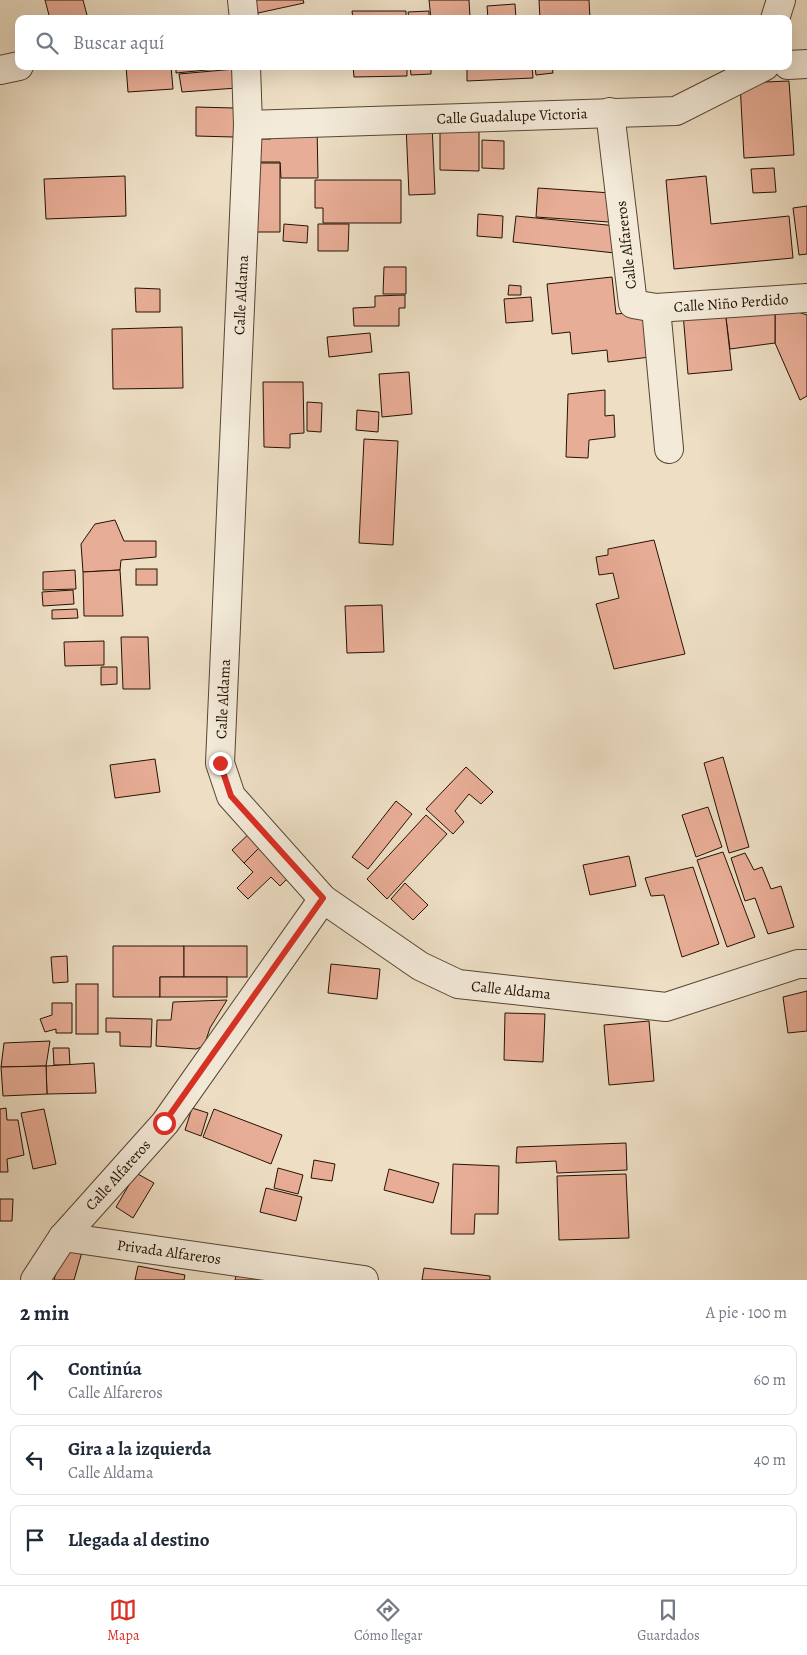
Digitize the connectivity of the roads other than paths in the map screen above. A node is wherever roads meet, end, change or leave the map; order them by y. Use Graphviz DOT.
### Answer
graph roads {
  1 [pos="781,0"];
  2 [pos="776,15"];
  3 [pos="807,64"];
  4 [pos="792,65"];
  5 [pos="15,67"];
  6 [pos="0,70"];
  7 [pos="246,70"];
  8 [pos="753,70"];
  9 [pos="610,112"];
  10 [pos="248,126"];
  11 [pos="807,298"];
  12 [pos="656,308"];
  13 [pos="669,449"];
  14 [pos="323,898"];
  15 [pos="807,964"];
  16 [pos="63,1236"];
  17 [pos="35,1280"];
  18 [pos="364,1280"];
  1 -- 2 [label="street"];
  3 -- 4 [label="street"];
  5 -- 6 [label="street"];
  7 -- 10 [label="street, Calle Aldama"];
  8 -- 9 [label="street, Calle Guadalupe Victoria"];
  9 -- 10 [label="street, Calle Guadalupe Victoria"];
  9 -- 12 [label="street, Calle Alfareros"];
  10 -- 14 [label="street, Calle Aldama"];
  11 -- 12 [label="street, Calle Niño Perdido"];
  12 -- 13 [label="street"];
  14 -- 15 [label="street, Calle Aldama"];
  14 -- 16 [label="street, Calle Alfareros"];
  16 -- 17 [label="street, Calle Alfareros"];
  16 -- 18 [label="street, Privada Alfareros"];
}
